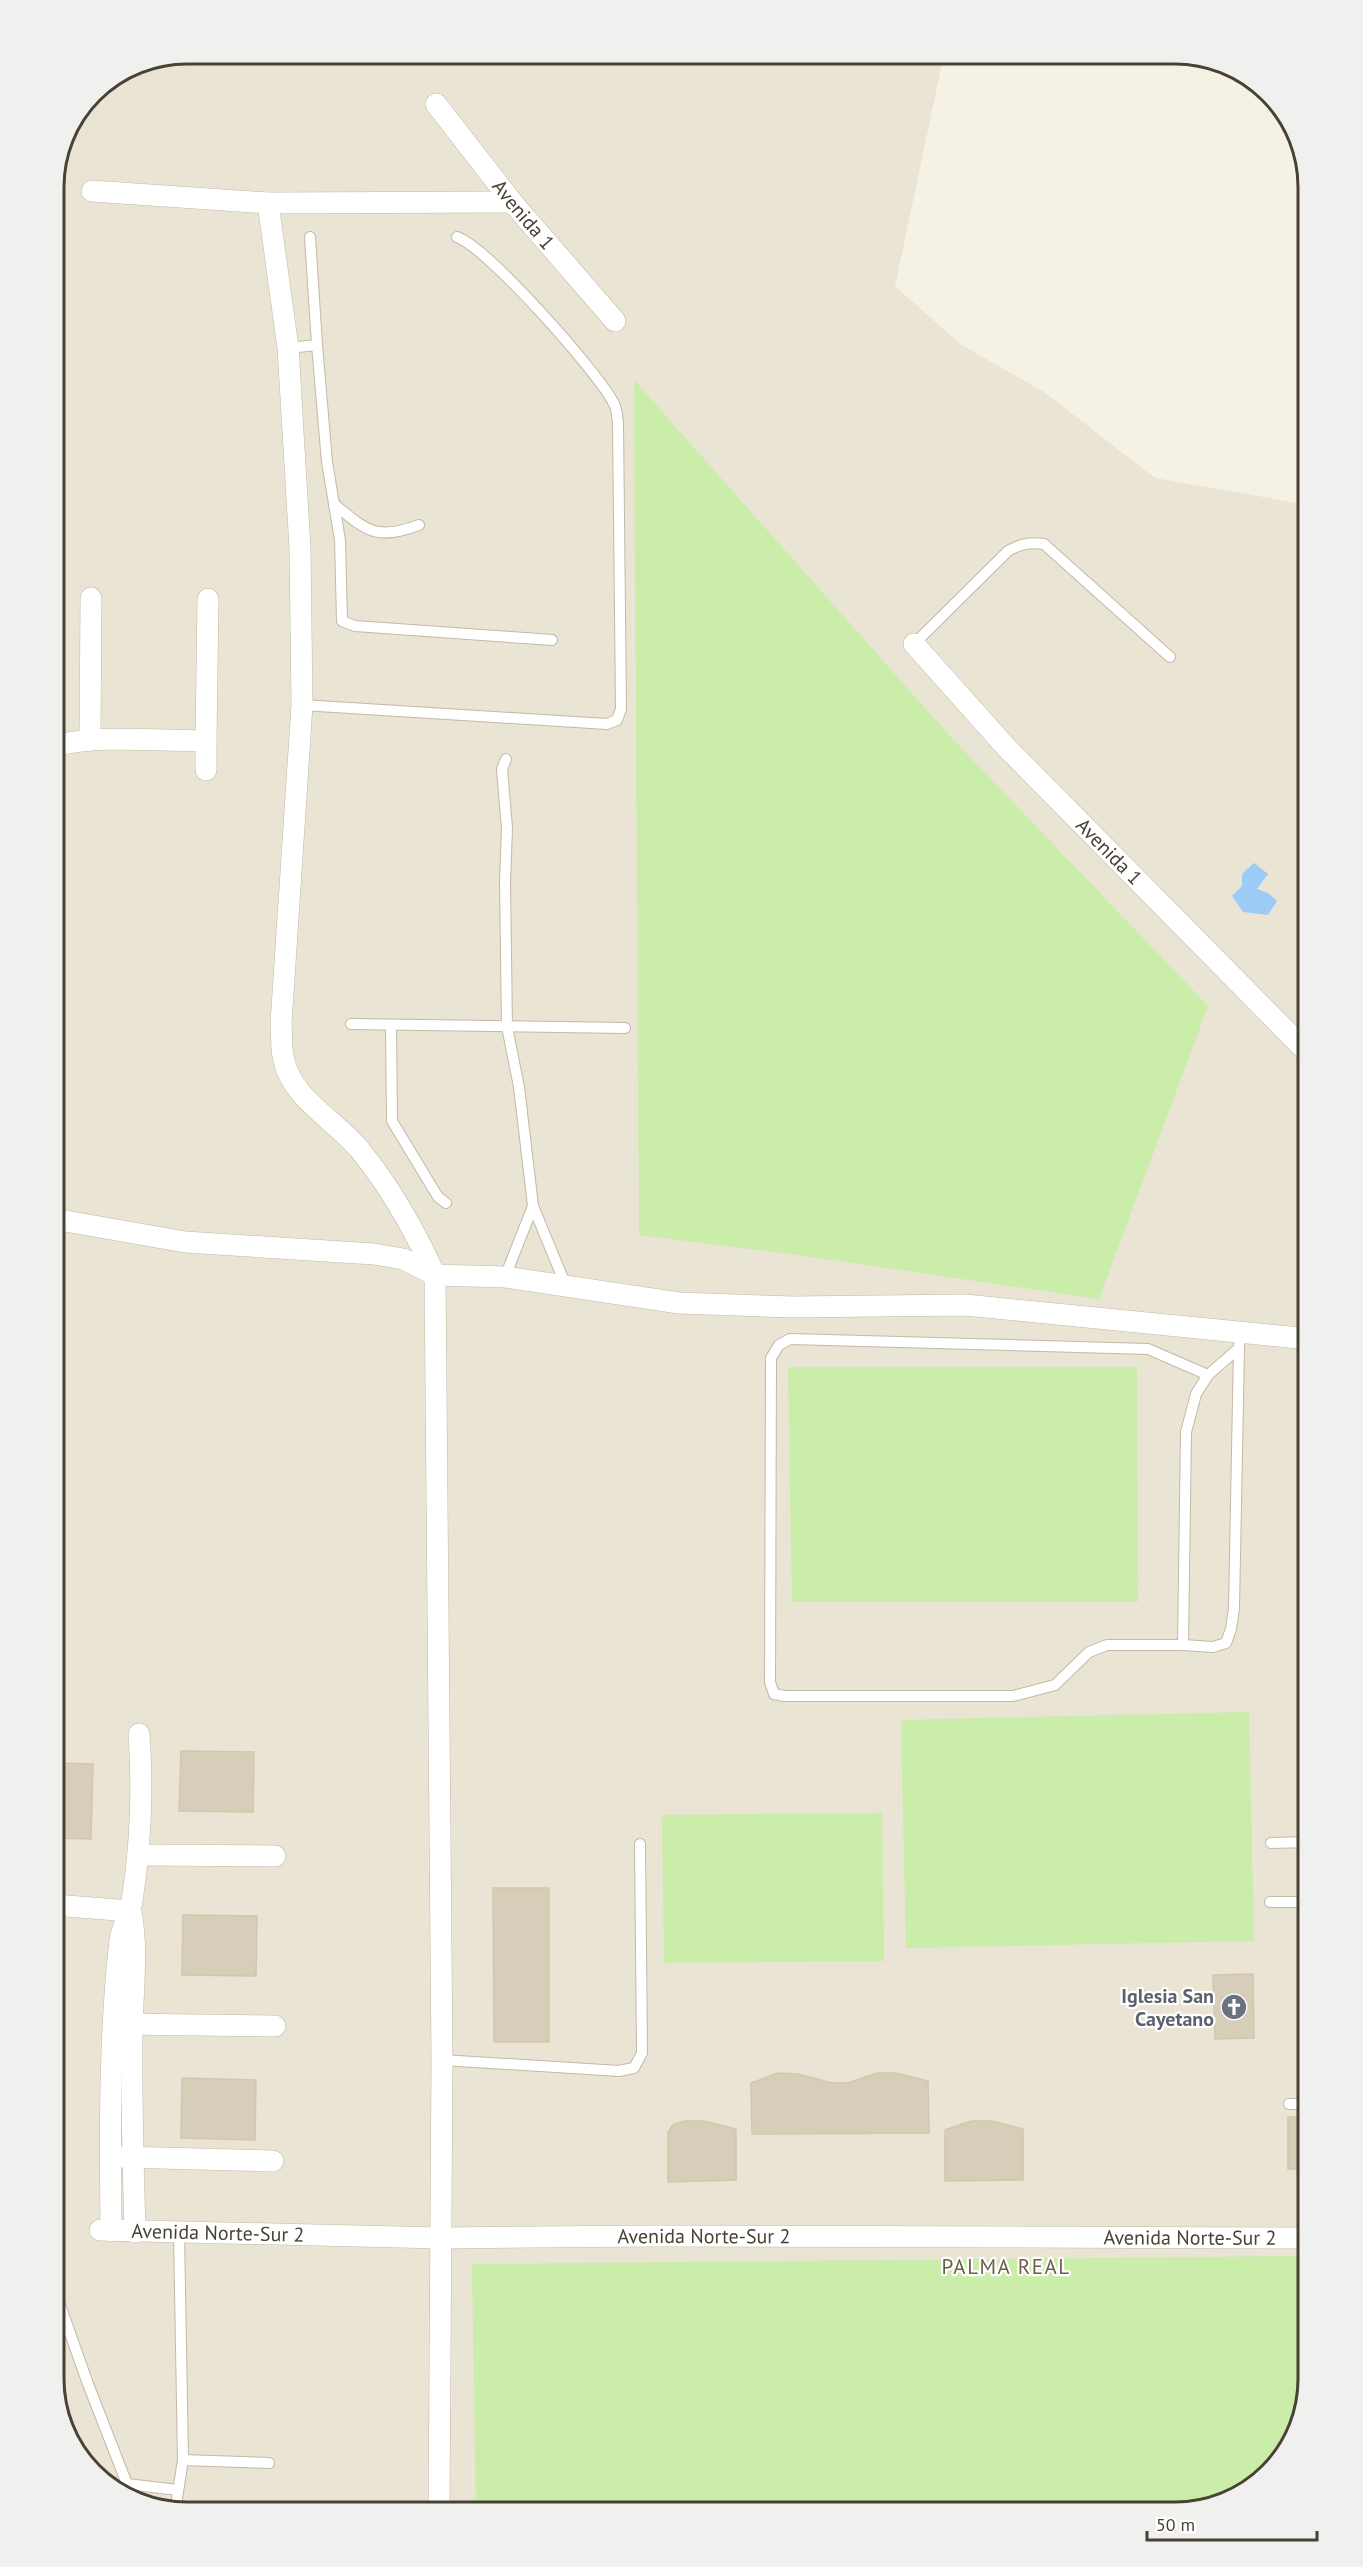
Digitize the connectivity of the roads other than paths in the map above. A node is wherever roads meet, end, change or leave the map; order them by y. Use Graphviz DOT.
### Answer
graph roads {
  1 [pos="436,104"];
  2 [pos="92,191"];
  3 [pos="512,202"];
  4 [pos="268,203"];
  5 [pos="310,237"];
  6 [pos="457,237"];
  7 [pos="615,321"];
  8 [pos="318,345"];
  9 [pos="288,348"];
  10 [pos="334,504"];
  11 [pos="419,525"];
  12 [pos="91,598"];
  13 [pos="208,599"];
  14 [pos="552,640"];
  15 [pos="914,644"];
  16 [pos="1170,657"];
  17 [pos="302,705"];
  18 [pos="90,740"];
  19 [pos="206,741"];
  20 [pos="65,742"];
  21 [pos="506,759"];
  22 [pos="206,770"];
  23 [pos="351,1024"];
  24 [pos="391,1026"];
  25 [pos="507,1027"];
  26 [pos="625,1028"];
  27 [pos="1298,1043"];
  28 [pos="446,1203"];
  29 [pos="532,1206"];
  30 [pos="65,1221"];
  31 [pos="435,1275"];
  32 [pos="506,1277"];
  33 [pos="567,1287"];
  34 [pos="1298,1339"];
  35 [pos="1239,1340"];
  36 [pos="1208,1375"];
  37 [pos="1183,1645"];
  38 [pos="139,1734"];
  39 [pos="1298,1842"];
  40 [pos="1272,1843"];
  41 [pos="640,1844"];
  42 [pos="139,1855"];
  43 [pos="275,1856"];
  44 [pos="1270,1902"];
  45 [pos="1298,1902"];
  46 [pos="64,1906"];
  47 [pos="130,1911"];
  48 [pos="122,2025"];
  49 [pos="275,2026"];
  50 [pos="442,2060"];
  51 [pos="1288,2104"];
  52 [pos="1298,2104"];
  53 [pos="111,2156"];
  54 [pos="132,2157"];
  55 [pos="273,2161"];
  56 [pos="135,2232"];
  57 [pos="179,2233"];
  58 [pos="441,2238"];
  59 [pos="1298,2238"];
  60 [pos="64,2316"];
  61 [pos="183,2460"];
  62 [pos="269,2463"];
  63 [pos="125,2485"];
  64 [pos="133,2489"];
  65 [pos="178,2490"];
  66 [pos="176,2502"];
  67 [pos="439,2502"];
  1 -- 3 [label="street, Avenida 1"];
  2 -- 4 [label="street"];
  3 -- 4 [label="street"];
  3 -- 7 [label="street, Avenida 1"];
  4 -- 9 [label="street"];
  5 -- 8 [label="lane"];
  6 -- 17 [label="lane"];
  8 -- 9 [label="lane"];
  8 -- 10 [label="lane"];
  9 -- 17 [label="street"];
  10 -- 11 [label="lane"];
  10 -- 14 [label="lane"];
  12 -- 18 [label="street"];
  13 -- 19 [label="street"];
  15 -- 16 [label="lane"];
  15 -- 27 [label="street, Avenida 1"];
  17 -- 31 [label="street"];
  18 -- 19 [label="street"];
  18 -- 20 [label="street"];
  19 -- 22 [label="street"];
  21 -- 25 [label="lane"];
  23 -- 24 [label="lane"];
  24 -- 25 [label="lane"];
  24 -- 28 [label="lane"];
  25 -- 26 [label="lane"];
  25 -- 29 [label="lane"];
  29 -- 32 [label="lane"];
  29 -- 33 [label="lane"];
  30 -- 31 [label="street"];
  31 -- 32 [label="street"];
  31 -- 50 [label="street"];
  32 -- 33 [label="street"];
  33 -- 35 [label="street"];
  34 -- 35 [label="street"];
  35 -- 36 [label="lane"];
  35 -- 37 [label="lane"];
  36 -- 37 [label="lane"];
  36 -- 37 [label="lane"];
  38 -- 42 [label="street"];
  39 -- 40 [label="lane"];
  41 -- 50 [label="lane"];
  42 -- 43 [label="street"];
  42 -- 47 [label="street"];
  44 -- 45 [label="lane"];
  46 -- 47 [label="street"];
  47 -- 48 [label="street"];
  48 -- 49 [label="street"];
  48 -- 53 [label="street"];
  48 -- 54 [label="street"];
  50 -- 58 [label="street"];
  51 -- 52 [label="lane"];
  53 -- 54 [label="street"];
  53 -- 56 [label="street, Avenida Norte-Sur 2"];
  54 -- 55 [label="street"];
  54 -- 56 [label="street"];
  56 -- 57 [label="street, Avenida Norte-Sur 2"];
  57 -- 58 [label="street, Avenida Norte-Sur 2"];
  57 -- 61 [label="lane"];
  58 -- 59 [label="street, Avenida Norte-Sur 2"];
  58 -- 67 [label="street"];
  60 -- 63 [label="lane"];
  61 -- 62 [label="lane"];
  61 -- 65 [label="lane"];
  64 -- 65 [label="lane"];
  65 -- 66 [label="lane"];
}
